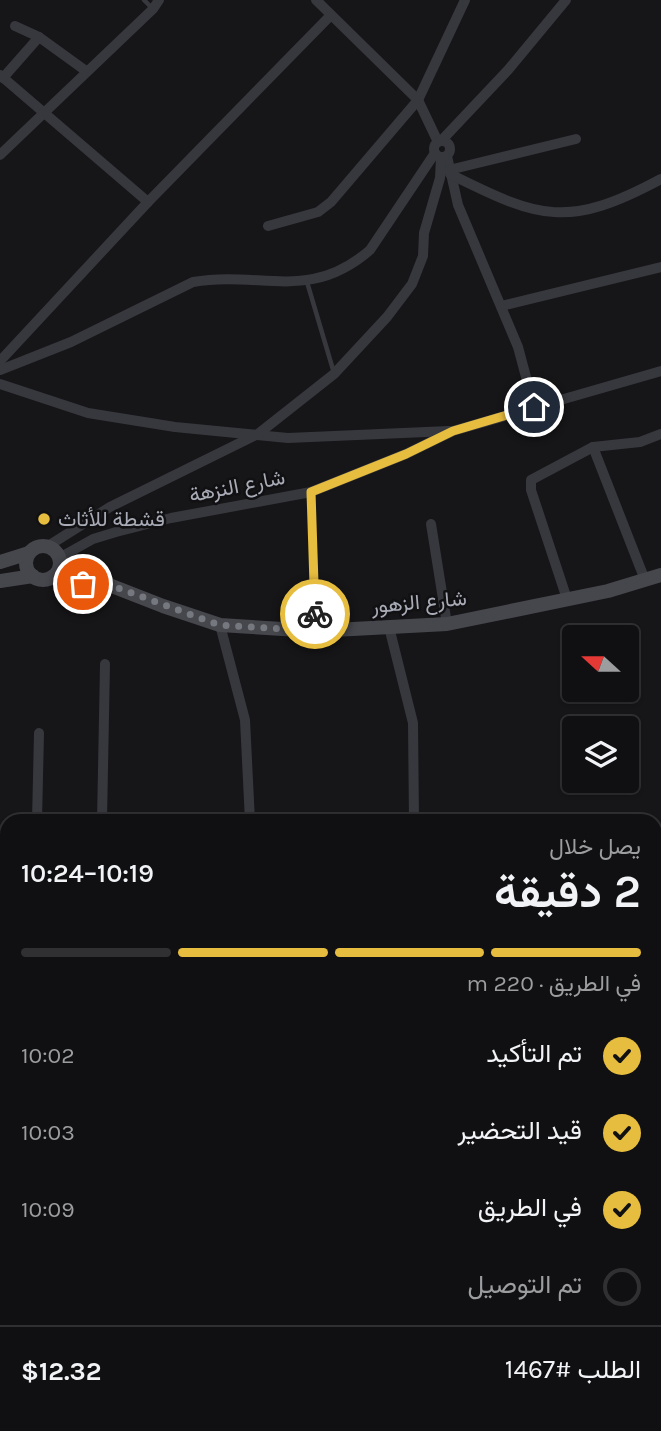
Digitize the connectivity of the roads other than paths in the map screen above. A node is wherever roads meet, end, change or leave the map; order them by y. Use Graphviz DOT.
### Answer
graph roads {
  1 [pos="144,0"];
  2 [pos="316,0"];
  3 [pos="464,0"];
  4 [pos="566,0"];
  5 [pos="156,4"];
  6 [pos="331,15"];
  7 [pos="15,26"];
  8 [pos="39,37"];
  9 [pos="86,71"];
  10 [pos="1,76"];
  11 [pos="418,100"];
  12 [pos="43,114"];
  13 [pos="576,139"];
  14 [pos="440,142"];
  15 [pos="0,155"];
  16 [pos="441,156"];
  17 [pos="449,172"];
  18 [pos="661,179"];
  19 [pos="148,202"];
  20 [pos="268,226"];
  21 [pos="661,267"];
  22 [pos="307,282"];
  23 [pos="501,306"];
  24 [pos="0,361"];
  25 [pos="0,370"];
  26 [pos="661,371"];
  27 [pos="334,374"];
  28 [pos="0,384"];
  29 [pos="534,407"];
  30 [pos="453,431"];
  31 [pos="661,433"];
  32 [pos="258,434"];
  33 [pos="593,447"];
  34 [pos="311,492"];
  35 [pos="431,524"];
  36 [pos="48,546"];
  37 [pos="29,553"];
  38 [pos="59,560"];
  39 [pos="0,562"];
  40 [pos="661,575"];
  41 [pos="33,576"];
  42 [pos="52,576"];
  43 [pos="645,580"];
  44 [pos="0,581"];
  45 [pos="99,581"];
  46 [pos="567,599"];
  47 [pos="447,624"];
  48 [pos="219,625"];
  49 [pos="390,627"];
  50 [pos="315,631"];
  51 [pos="105,664"];
  52 [pos="39,733"];
  53 [pos="37,814"];
  54 [pos="102,814"];
  55 [pos="250,814"];
  56 [pos="414,814"];
  1 -- 5 [label="lane"];
  2 -- 6 [label="street"];
  3 -- 11 [label="street"];
  4 -- 14 [label="street"];
  5 -- 9 [label="street"];
  6 -- 11 [label="street"];
  6 -- 19 [label="street"];
  7 -- 8 [label="street"];
  8 -- 9 [label="street"];
  8 -- 10 [label="street"];
  9 -- 12 [label="street"];
  10 -- 12 [label="street"];
  11 -- 14 [label="street"];
  11 -- 20 [label="street"];
  12 -- 15 [label="street"];
  12 -- 19 [label="street"];
  13 -- 17 [label="street"];
  14 -- 16 [label="street"];
  14 -- 16 [label="street"];
  16 -- 17 [label="street"];
  16 -- 22 [label="street"];
  16 -- 27 [label="street"];
  17 -- 18 [label="street"];
  17 -- 23 [label="street"];
  19 -- 24 [label="street"];
  21 -- 23 [label="street"];
  22 -- 25 [label="street"];
  22 -- 27 [label="lane"];
  23 -- 29 [label="street"];
  26 -- 29 [label="street, شارع النزهة"];
  27 -- 32 [label="street"];
  28 -- 32 [label="street"];
  29 -- 30 [label="street, شارع النزهة"];
  30 -- 32 [label="street"];
  30 -- 34 [label="street, شارع النزهة"];
  31 -- 33 [label="street"];
  32 -- 36 [label="street"];
  33 -- 43 [label="street"];
  33 -- 46 [label="street"];
  34 -- 38 [label="street, شارع النزهة"];
  34 -- 50 [label="lane"];
  35 -- 47 [label="street"];
  36 -- 37 [label="main road"];
  36 -- 38 [label="main road"];
  37 -- 39 [label="main road"];
  37 -- 41 [label="main road"];
  38 -- 42 [label="main road"];
  38 -- 45 [label="main road, شارع الزهور"];
  40 -- 43 [label="main road, شارع الزهور"];
  41 -- 42 [label="main road"];
  41 -- 44 [label="main road"];
  42 -- 45 [label="main road, شارع الزهور"];
  43 -- 46 [label="main road, شارع الزهور"];
  45 -- 48 [label="main road, شارع الزهور"];
  46 -- 47 [label="main road, شارع الزهور"];
  47 -- 49 [label="main road, شارع الزهور"];
  48 -- 50 [label="main road, شارع الزهور"];
  48 -- 55 [label="street"];
  49 -- 50 [label="main road, شارع الزهور"];
  49 -- 56 [label="street"];
  51 -- 54 [label="street"];
  52 -- 53 [label="street"];
}
